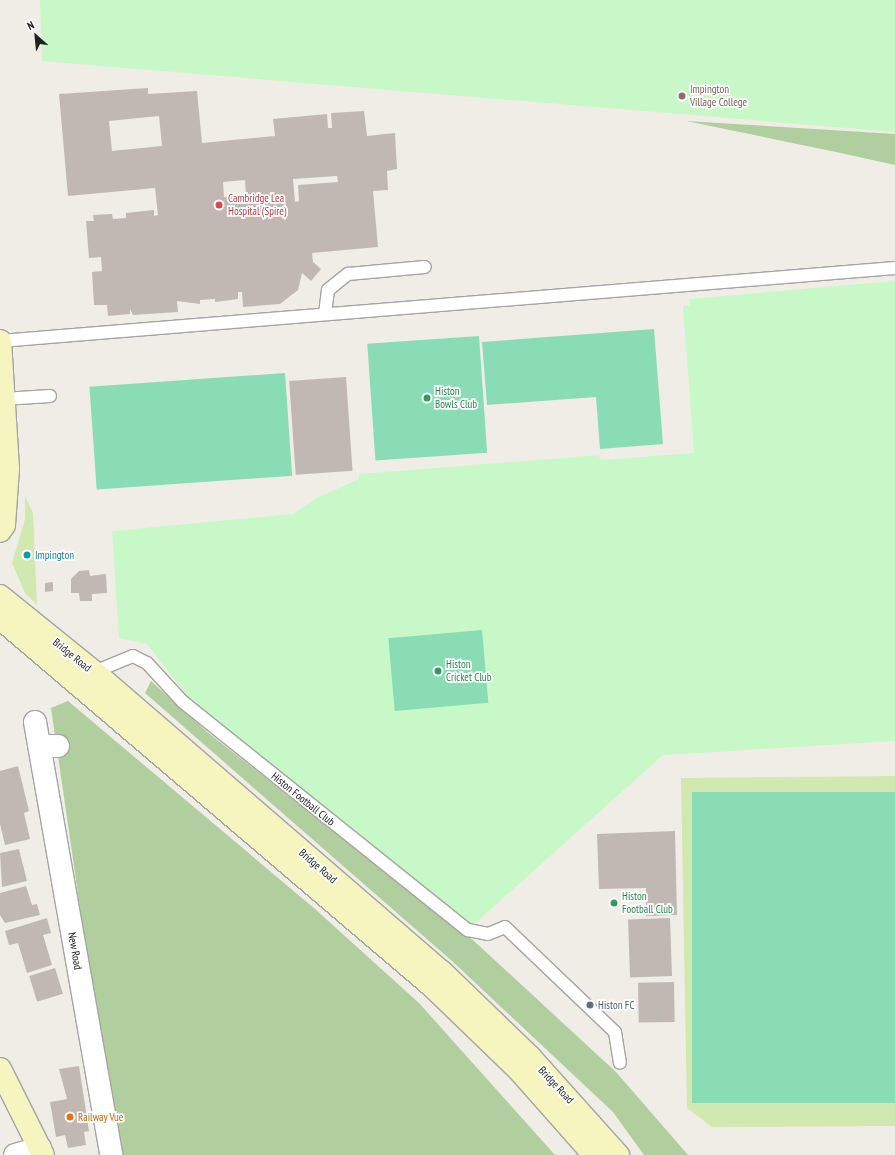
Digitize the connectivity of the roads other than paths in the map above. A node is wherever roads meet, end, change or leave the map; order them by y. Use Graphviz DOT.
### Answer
graph roads {
  1 [pos="426,267"];
  2 [pos="895,268"];
  3 [pos="325,314"];
  4 [pos="0,341"];
  5 [pos="50,396"];
  6 [pos="3,398"];
  7 [pos="0,531"];
  8 [pos="0,596"];
  9 [pos="1,618"];
  10 [pos="94,672"];
  11 [pos="35,722"];
  12 [pos="620,1063"];
  13 [pos="0,1069"];
  14 [pos="41,1152"];
  15 [pos="15,1155"];
  16 [pos="111,1155"];
  17 [pos="594,1155"];
  18 [pos="618,1155"];
  1 -- 3 [label="lane"];
  2 -- 3 [label="lane"];
  3 -- 4 [label="lane"];
  4 -- 6 [label="main road"];
  5 -- 6 [label="lane"];
  6 -- 7 [label="main road"];
  8 -- 10 [label="main road, Bridge Road"];
  9 -- 17 [label="main road, Bridge Road"];
  10 -- 12 [label="lane, Histon Football Club"];
  10 -- 18 [label="main road, Bridge Road"];
  11 -- 16 [label="street, New Road"];
  13 -- 14 [label="main road"];
  14 -- 15 [label="street"];
}
